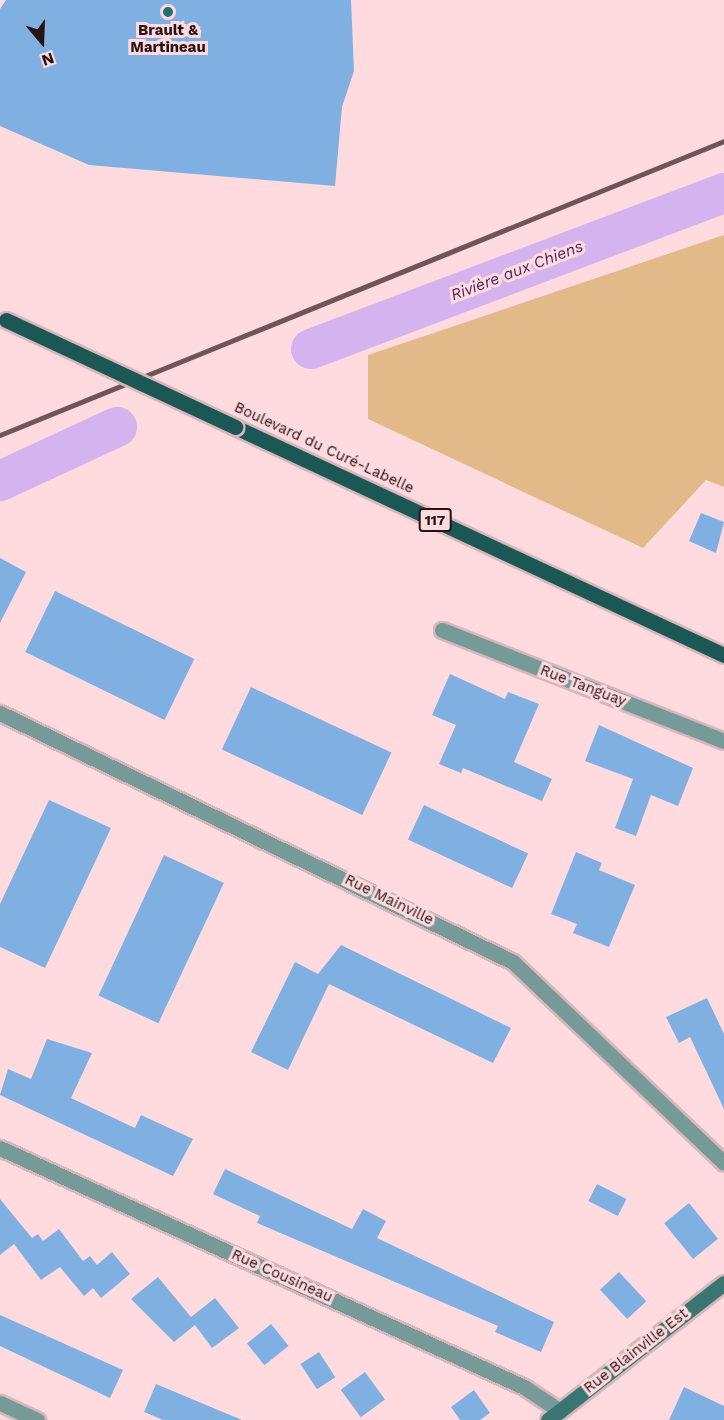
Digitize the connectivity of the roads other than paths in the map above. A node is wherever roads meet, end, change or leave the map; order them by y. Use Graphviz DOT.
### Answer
graph roads {
  1 [pos="2,318"];
  2 [pos="442,630"];
  3 [pos="724,655"];
  4 [pos="0,713"];
  5 [pos="724,741"];
  6 [pos="0,1148"];
  7 [pos="724,1163"];
  8 [pos="724,1283"];
  9 [pos="0,1403"];
  10 [pos="554,1415"];
  11 [pos="37,1420"];
  1 -- 3 [label="main road, Boulevard du Curé-Labelle / 117, bridge"];
  2 -- 5 [label="street, Rue Tanguay"];
  4 -- 7 [label="street, Rue Mainville"];
  6 -- 10 [label="street, Rue Cousineau"];
  8 -- 10 [label="street, Rue Blainville Est"];
  9 -- 11 [label="street"];
}
